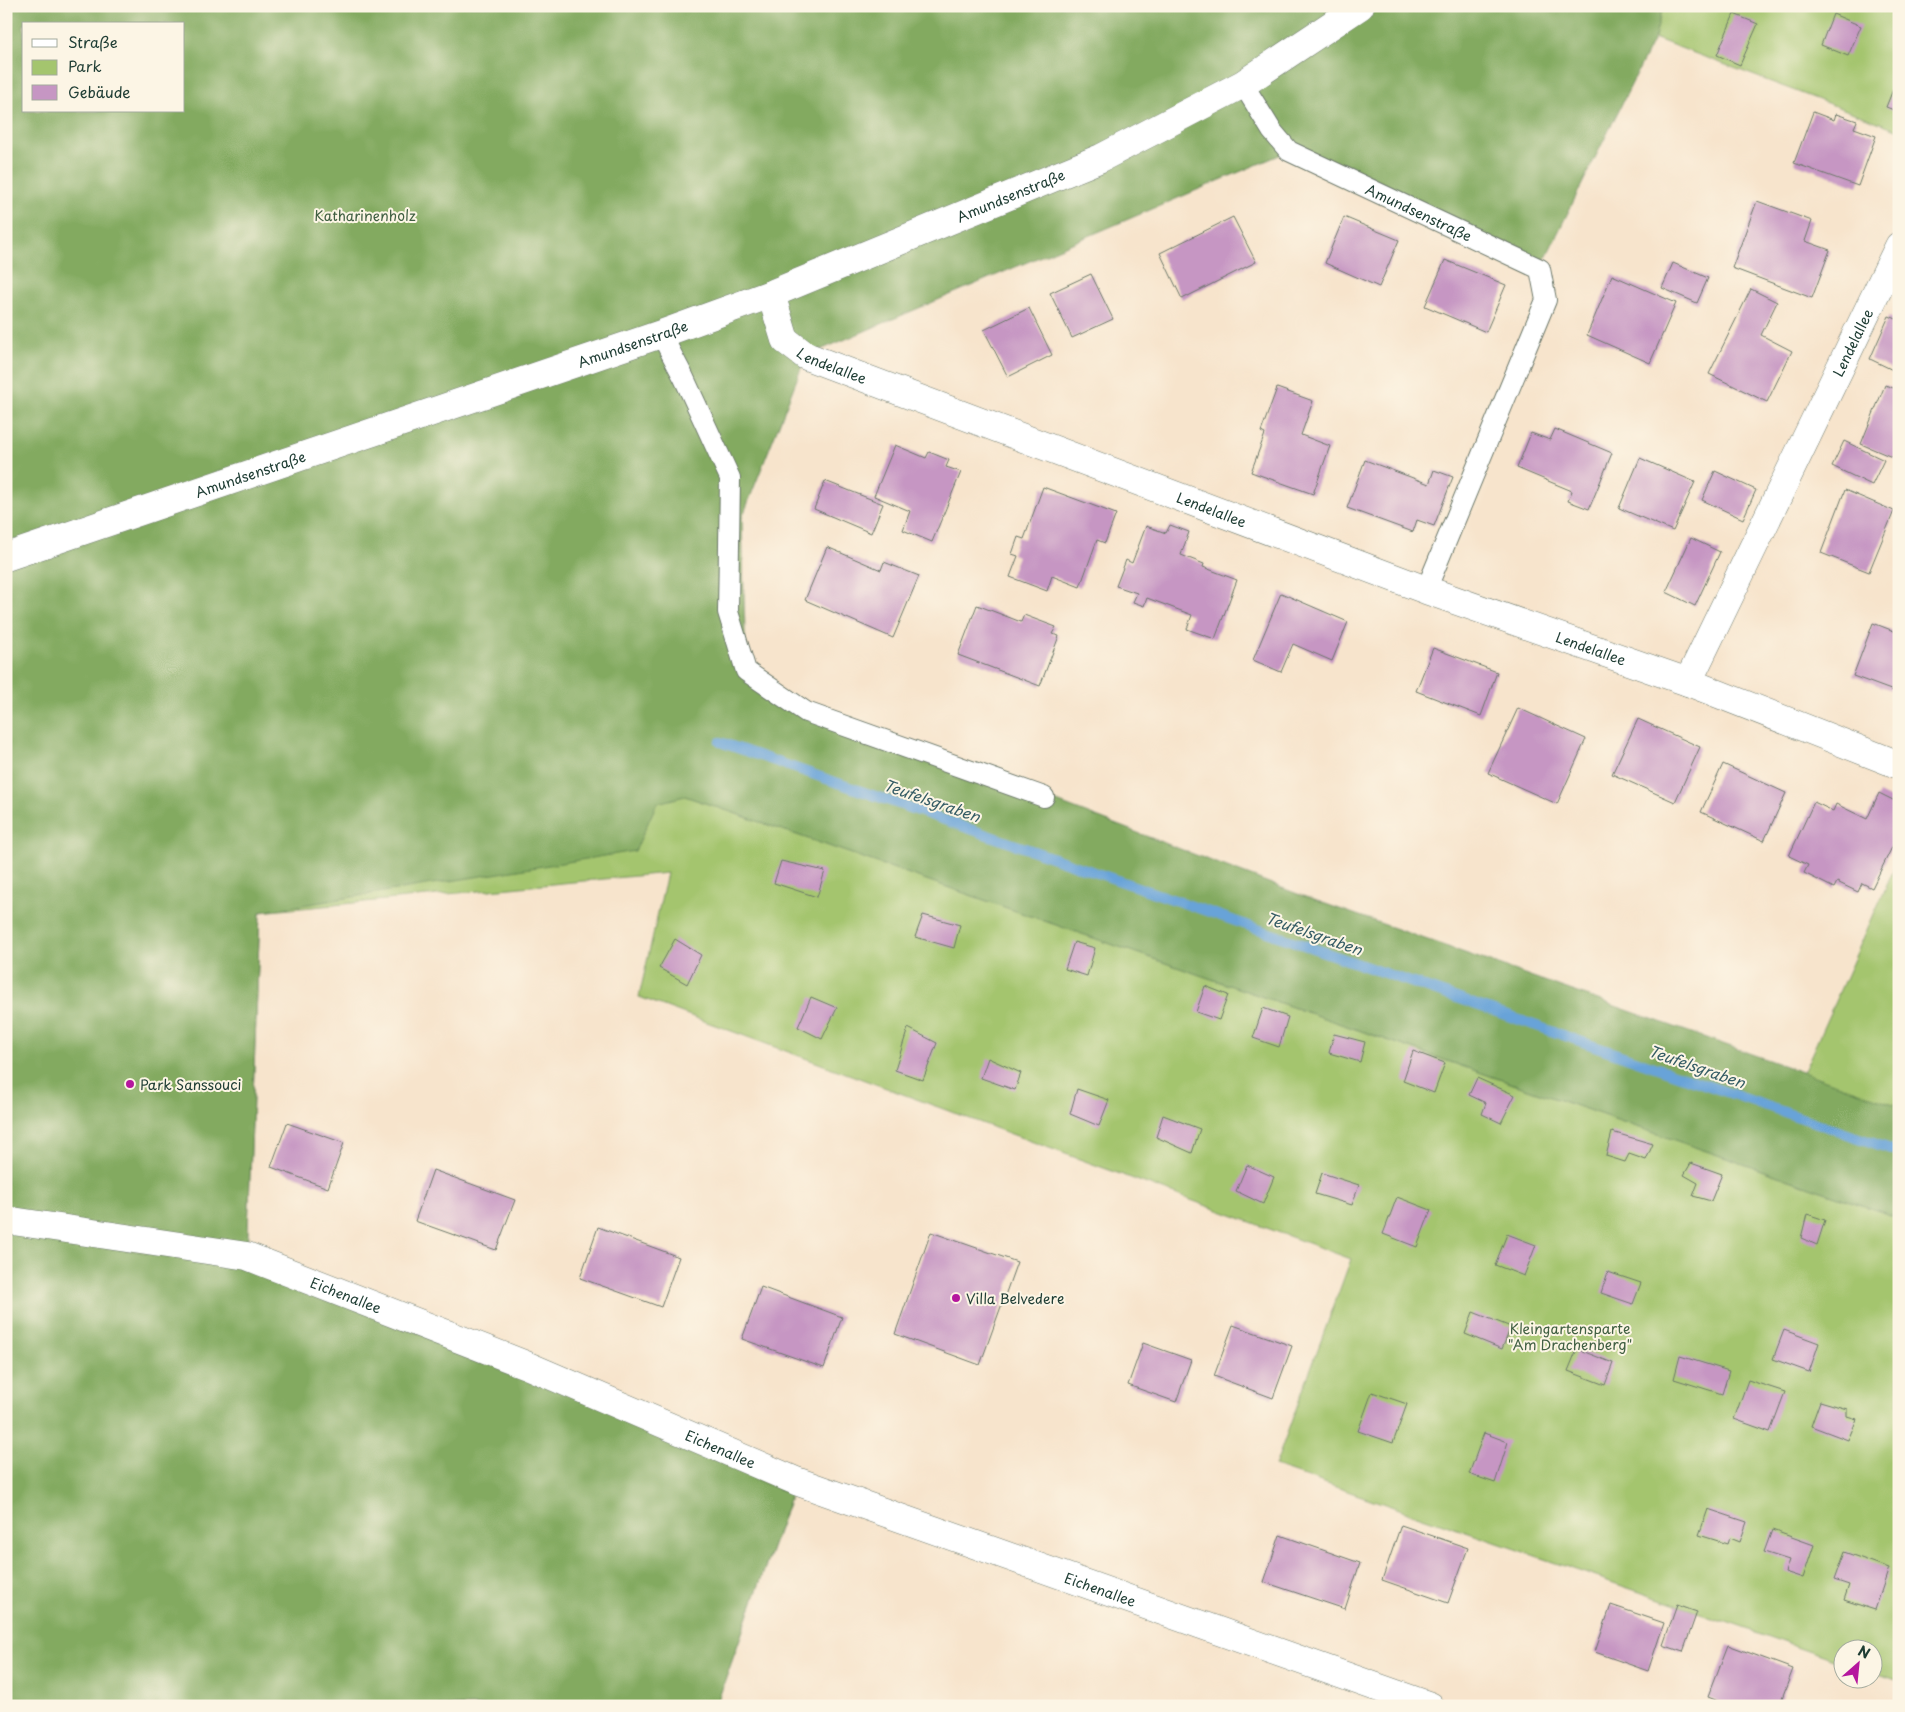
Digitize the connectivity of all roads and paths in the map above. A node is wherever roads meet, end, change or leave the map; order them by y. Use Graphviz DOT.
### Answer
graph roads {
  1 [pos="1360,6"];
  2 [pos="1243,84"];
  3 [pos="1899,246"];
  4 [pos="771,294"];
  5 [pos="661,334"];
  6 [pos="6,557"];
  7 [pos="1426,590"];
  8 [pos="1688,682"];
  9 [pos="1899,765"];
  10 [pos="1044,798"];
  11 [pos="6,1220"];
  12 [pos="1430,1706"];
  1 -- 2 [label="street, Amundsenstraße"];
  2 -- 4 [label="street, Amundsenstraße"];
  2 -- 7 [label="lane, Amundsenstraße"];
  3 -- 8 [label="street, Lendelallee"];
  4 -- 5 [label="street, Amundsenstraße"];
  4 -- 7 [label="street, Lendelallee"];
  5 -- 6 [label="street, Amundsenstraße"];
  5 -- 10 [label="lane"];
  7 -- 8 [label="street, Lendelallee"];
  8 -- 9 [label="street, Lendelallee"];
  11 -- 12 [label="street, Eichenallee"];
}
